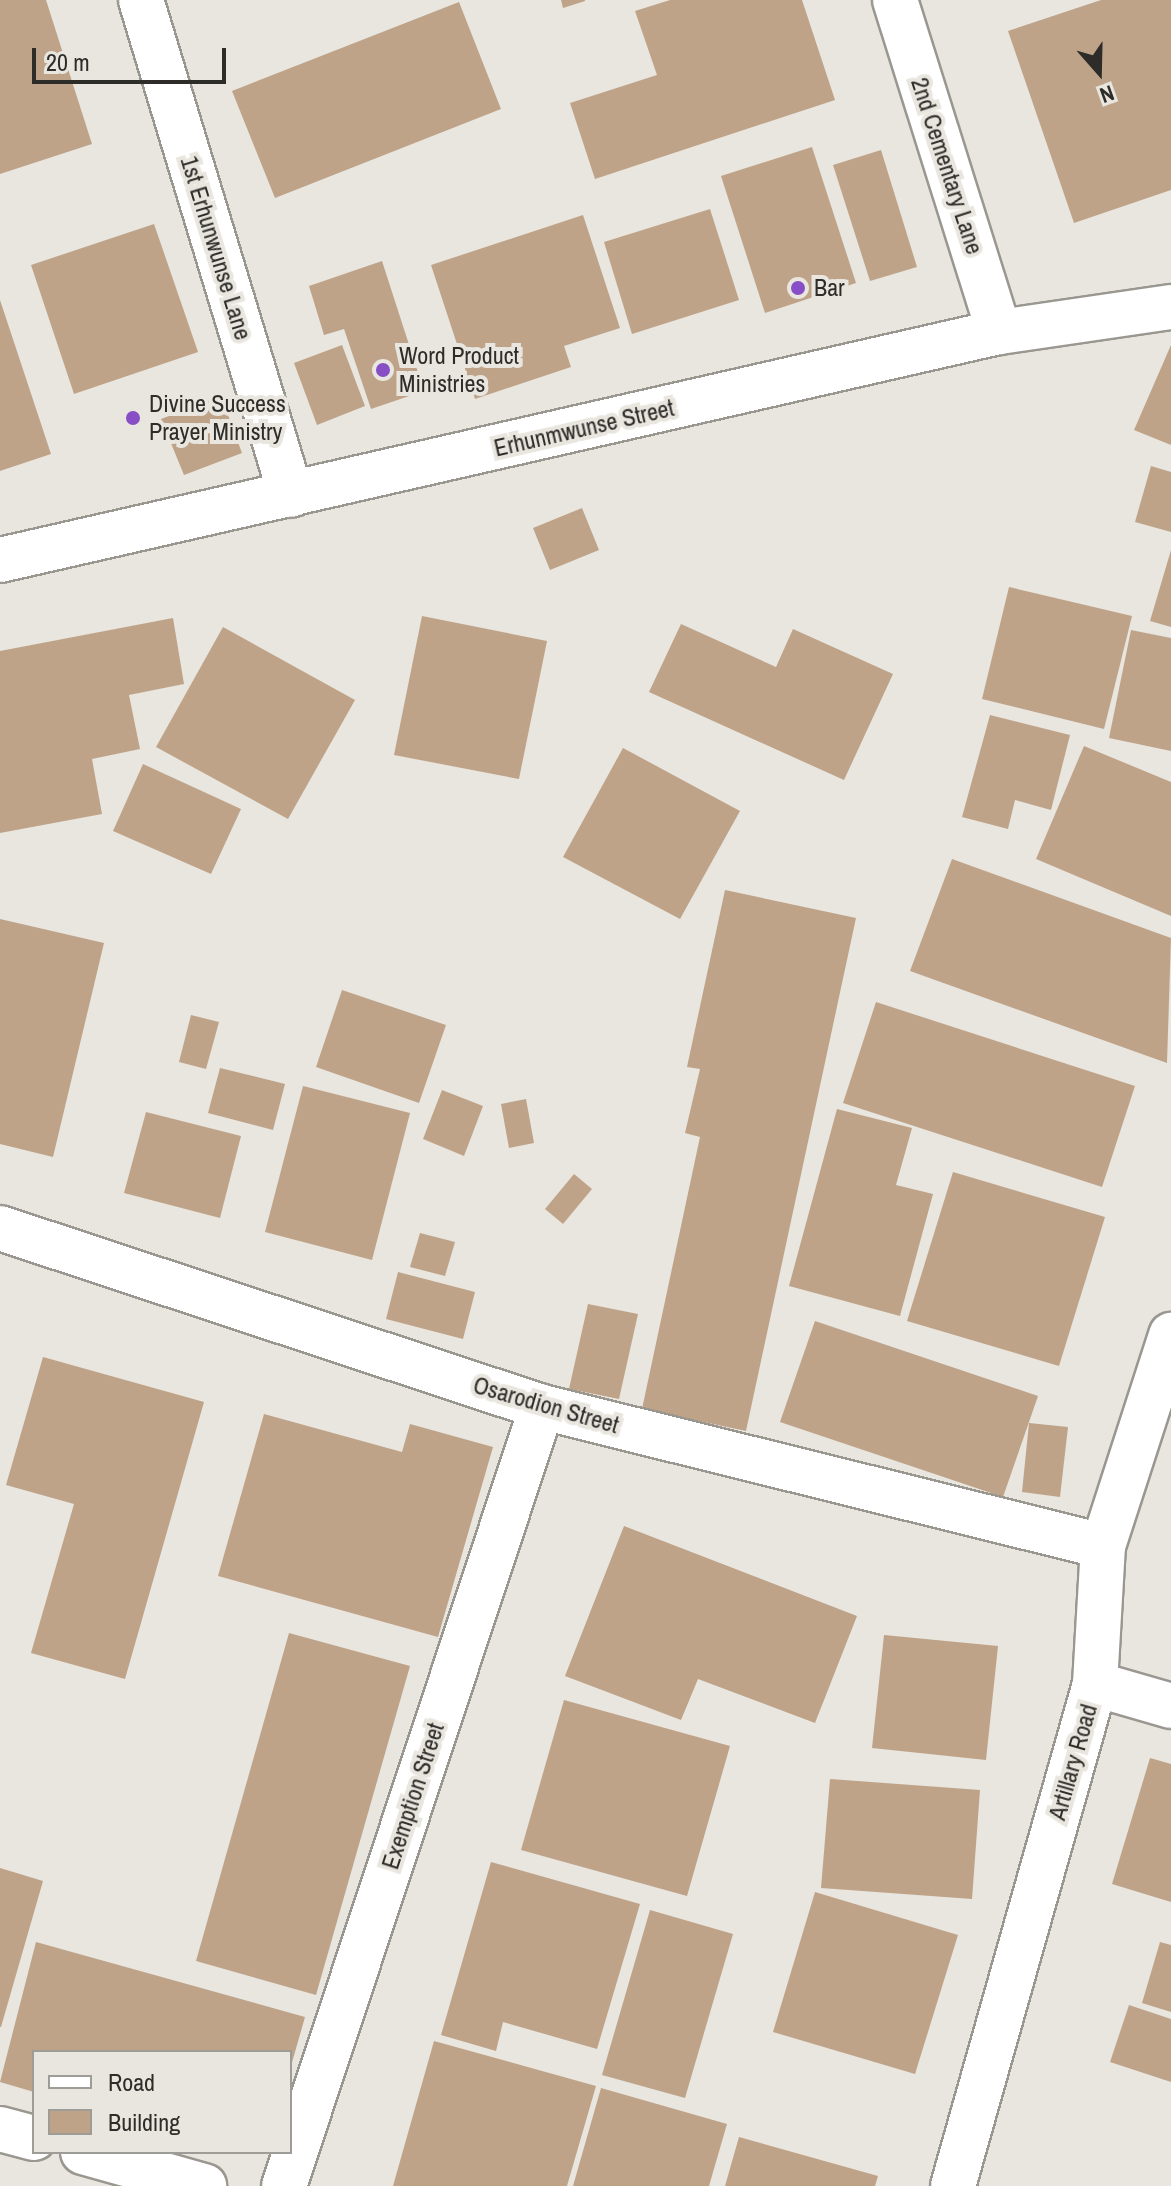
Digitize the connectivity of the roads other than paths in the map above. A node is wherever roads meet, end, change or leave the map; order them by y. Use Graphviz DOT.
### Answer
graph roads {
  1 [pos="141,0"];
  2 [pos="895,0"];
  3 [pos="1171,307"];
  4 [pos="999,332"];
  5 [pos="291,495"];
  6 [pos="0,560"];
  7 [pos="0,1228"];
  8 [pos="1171,1335"];
  9 [pos="542,1407"];
  10 [pos="1103,1546"];
  11 [pos="1095,1684"];
  12 [pos="1171,1706"];
  13 [pos="0,2129"];
  14 [pos="32,2137"];
  15 [pos="90,2154"];
  16 [pos="204,2186"];
  17 [pos="284,2186"];
  18 [pos="953,2186"];
  1 -- 5 [label="street, 1st Erhunwunse Lane"];
  2 -- 4 [label="street, 2nd Cementary Lane"];
  3 -- 4 [label="street, Erhunmwunse Street"];
  4 -- 5 [label="street, Erhunmwunse Street"];
  5 -- 6 [label="street, Erhunmwunse Street"];
  7 -- 9 [label="street, Osarodion Street"];
  8 -- 10 [label="street, Artillary Road"];
  9 -- 10 [label="street, Osarodion Street"];
  9 -- 17 [label="street, Exemption Street"];
  10 -- 11 [label="street, Artillary Road"];
  11 -- 12 [label="street"];
  11 -- 18 [label="street, Artillary Road"];
  13 -- 14 [label="street"];
  15 -- 16 [label="street"];
}
